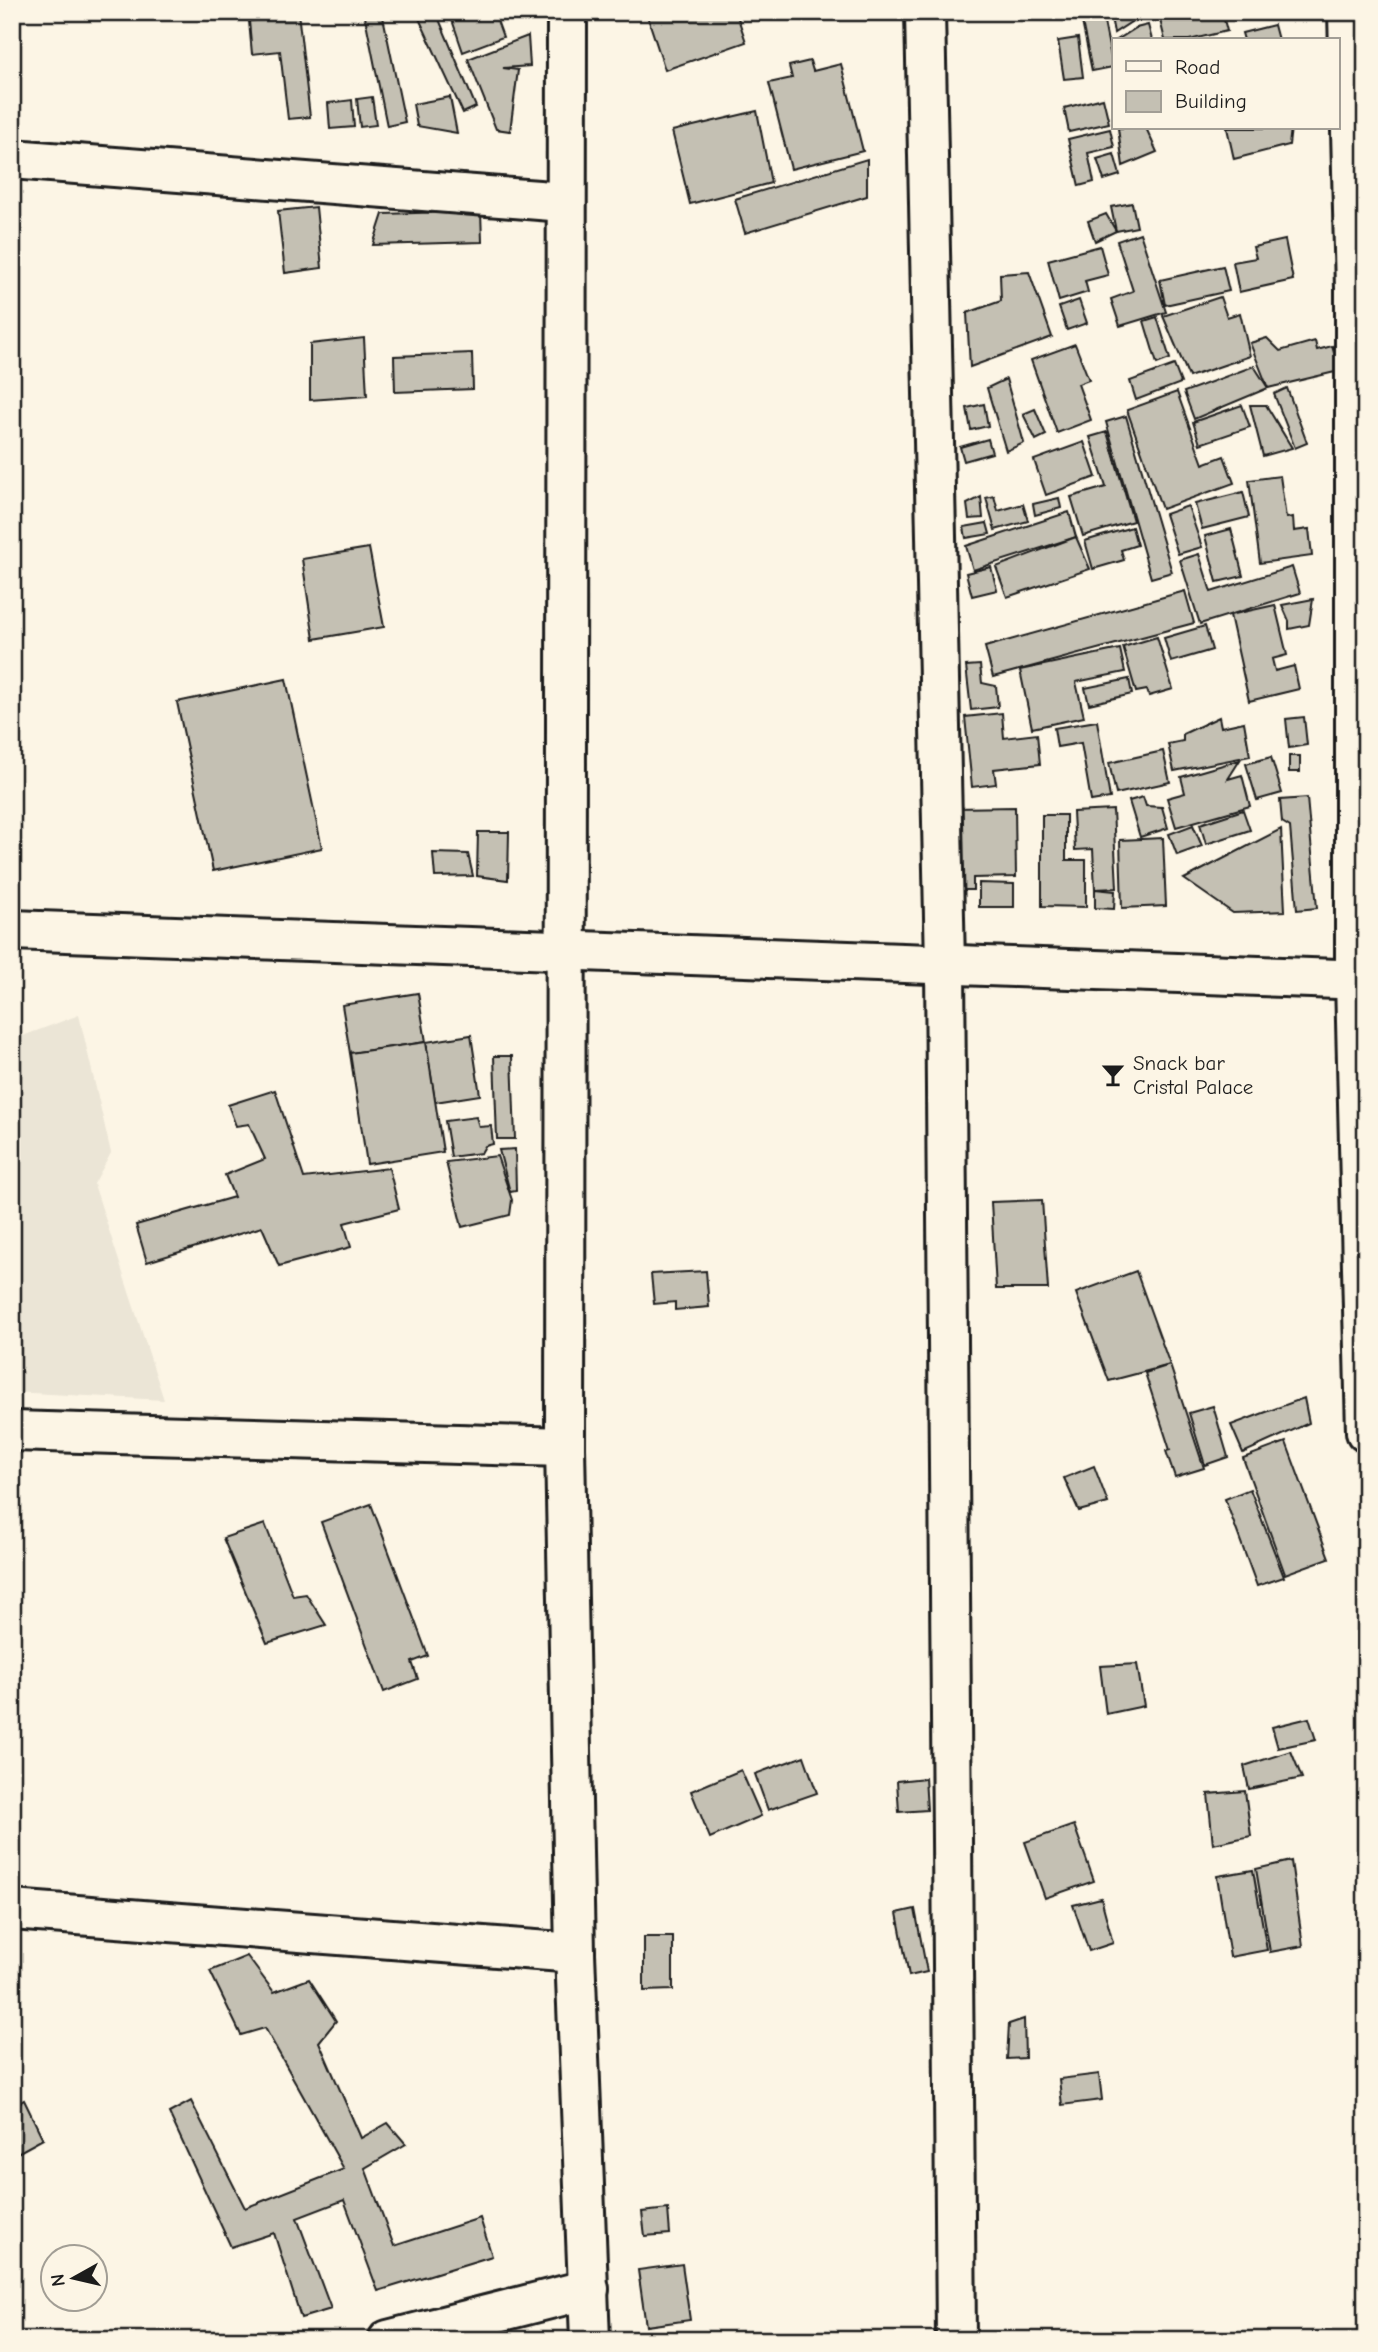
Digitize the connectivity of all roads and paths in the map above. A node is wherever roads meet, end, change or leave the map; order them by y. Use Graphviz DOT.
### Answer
graph roads {
  1 [pos="567,12"];
  2 [pos="925,12"];
  3 [pos="1348,12"];
  4 [pos="12,159"];
  5 [pos="565,202"];
  6 [pos="1360,290"];
  7 [pos="12,930"];
  8 [pos="566,951"];
  9 [pos="945,965"];
  10 [pos="1360,980"];
  11 [pos="12,1431"];
  12 [pos="1366,1432"];
  13 [pos="565,1447"];
  14 [pos="12,1910"];
  15 [pos="575,1953"];
  16 [pos="589,2289"];
  17 [pos="388,2340"];
  18 [pos="590,2340"];
  19 [pos="956,2340"];
  1 -- 5 [label="street"];
  2 -- 9 [label="street"];
  3 -- 6 [label="street"];
  4 -- 5 [label="street"];
  5 -- 8 [label="street"];
  6 -- 10 [label="street"];
  7 -- 8 [label="street"];
  8 -- 9 [label="street"];
  8 -- 13 [label="street"];
  9 -- 10 [label="street"];
  9 -- 19 [label="street"];
  10 -- 12 [label="street"];
  11 -- 13 [label="street"];
  13 -- 15 [label="street"];
  14 -- 15 [label="street"];
  15 -- 16 [label="street"];
  16 -- 17 [label="street"];
  16 -- 18 [label="street"];
}
